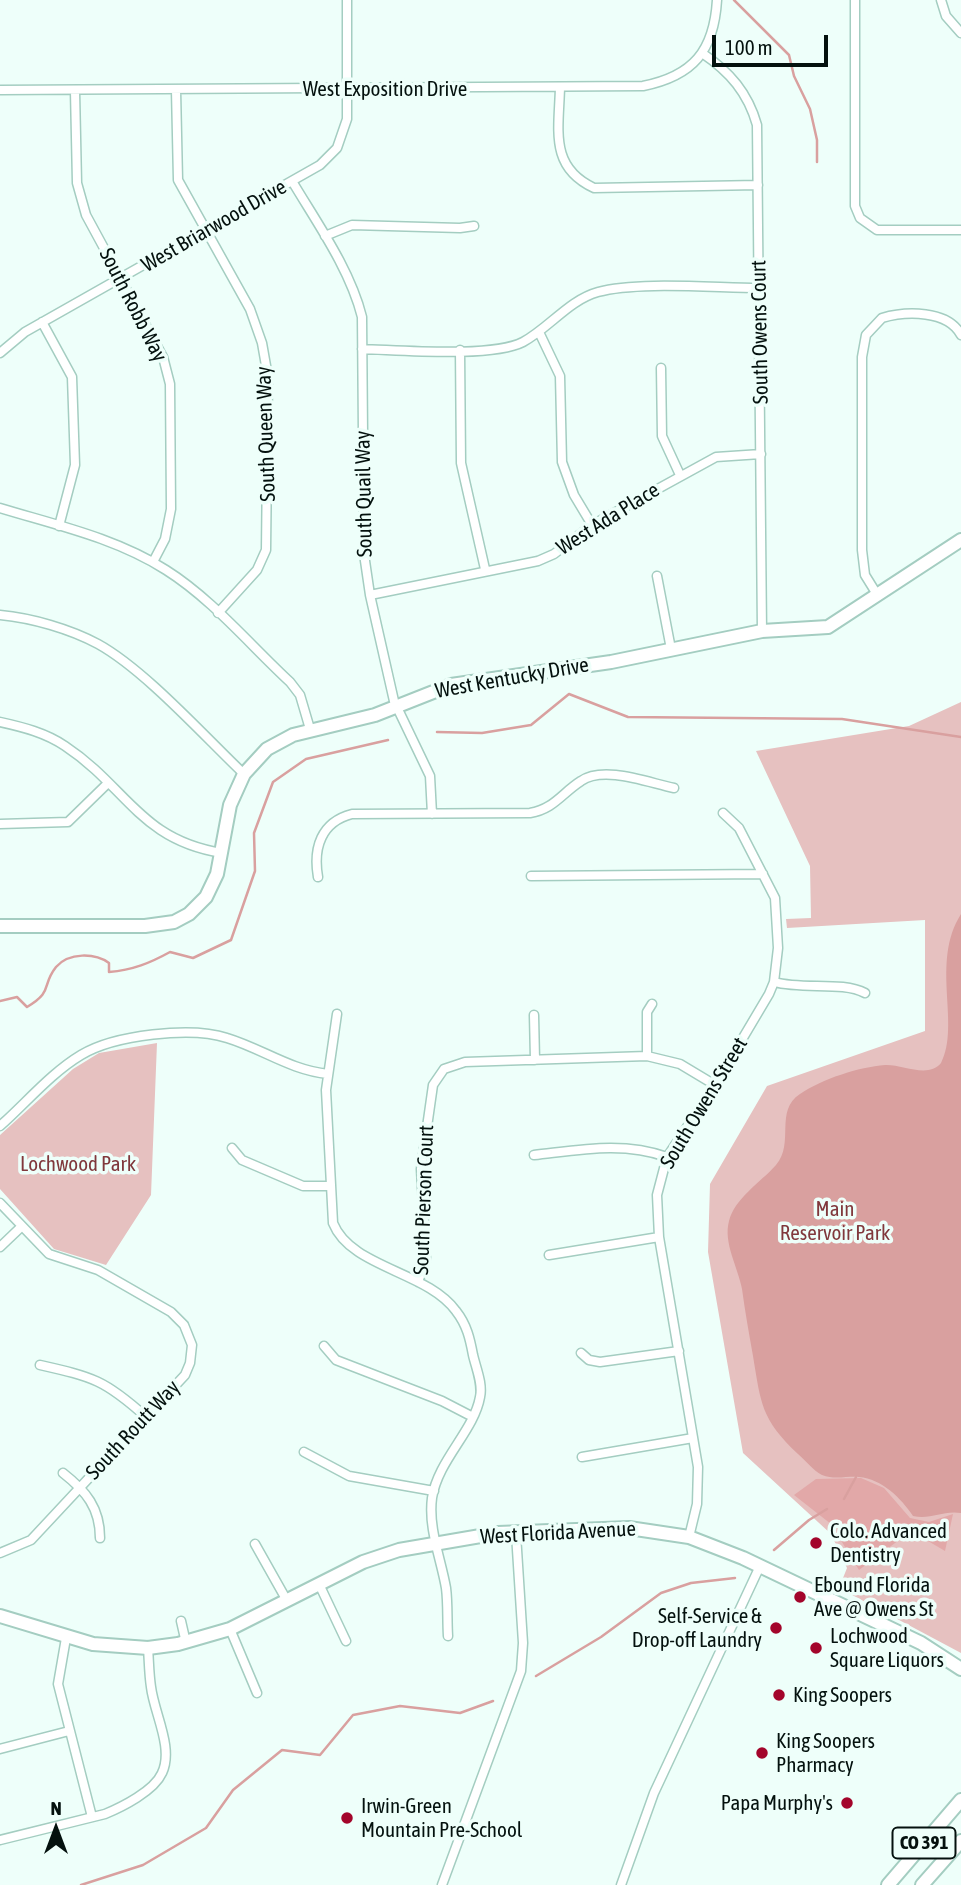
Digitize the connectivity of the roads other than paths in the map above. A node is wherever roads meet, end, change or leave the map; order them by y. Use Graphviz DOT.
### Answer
graph roads {
  1 [pos="347,0"];
  2 [pos="717,0"];
  3 [pos="855,0"];
  4 [pos="942,0"];
  5 [pos="961,33"];
  6 [pos="702,53"];
  7 [pos="560,87"];
  8 [pos="348,89"];
  9 [pos="0,90"];
  10 [pos="176,90"];
  11 [pos="75,91"];
  12 [pos="292,181"];
  13 [pos="758,185"];
  14 [pos="474,226"];
  15 [pos="961,230"];
  16 [pos="206,231"];
  17 [pos="325,236"];
  18 [pos="120,279"];
  19 [pos="759,288"];
  20 [pos="42,322"];
  21 [pos="539,332"];
  22 [pos="961,335"];
  23 [pos="362,349"];
  24 [pos="460,350"];
  25 [pos="0,354"];
  26 [pos="661,368"];
  27 [pos="761,454"];
  28 [pos="680,475"];
  29 [pos="0,508"];
  30 [pos="592,525"];
  31 [pos="59,526"];
  32 [pos="961,540"];
  33 [pos="153,562"];
  34 [pos="485,569"];
  35 [pos="657,576"];
  36 [pos="370,595"];
  37 [pos="878,596"];
  38 [pos="218,613"];
  39 [pos="0,615"];
  40 [pos="762,631"];
  41 [pos="671,649"];
  42 [pos="397,706"];
  43 [pos="0,722"];
  44 [pos="310,729"];
  45 [pos="244,774"];
  46 [pos="108,783"];
  47 [pos="674,788"];
  48 [pos="723,813"];
  49 [pos="432,814"];
  50 [pos="0,824"];
  51 [pos="222,853"];
  52 [pos="763,874"];
  53 [pos="531,876"];
  54 [pos="318,877"];
  55 [pos="0,926"];
  56 [pos="774,982"];
  57 [pos="865,993"];
  58 [pos="652,1004"];
  59 [pos="337,1014"];
  60 [pos="534,1015"];
  61 [pos="647,1056"];
  62 [pos="536,1060"];
  63 [pos="328,1074"];
  64 [pos="715,1085"];
  65 [pos="0,1126"];
  66 [pos="232,1148"];
  67 [pos="534,1154"];
  68 [pos="667,1157"];
  69 [pos="331,1186"];
  70 [pos="0,1203"];
  71 [pos="22,1227"];
  72 [pos="659,1237"];
  73 [pos="0,1247"];
  74 [pos="549,1255"];
  75 [pos="418,1282"];
  76 [pos="324,1346"];
  77 [pos="679,1351"];
  78 [pos="581,1353"];
  79 [pos="40,1366"];
  80 [pos="471,1416"];
  81 [pos="146,1417"];
  82 [pos="694,1438"];
  83 [pos="304,1452"];
  84 [pos="582,1457"];
  85 [pos="64,1474"];
  86 [pos="80,1487"];
  87 [pos="434,1492"];
  88 [pos="516,1534"];
  89 [pos="689,1537"];
  90 [pos="100,1538"];
  91 [pos="436,1542"];
  92 [pos="256,1544"];
  93 [pos="0,1553"];
  94 [pos="760,1566"];
  95 [pos="319,1584"];
  96 [pos="286,1599"];
  97 [pos="0,1616"];
  98 [pos="181,1621"];
  99 [pos="230,1629"];
  100 [pos="448,1636"];
  101 [pos="66,1638"];
  102 [pos="346,1641"];
  103 [pos="186,1643"];
  104 [pos="148,1648"];
  105 [pos="961,1669"];
  106 [pos="257,1693"];
  107 [pos="69,1731"];
  108 [pos="0,1749"];
  109 [pos="961,1800"];
  110 [pos="92,1816"];
  111 [pos="0,1840"];
  112 [pos="961,1840"];
  113 [pos="442,1885"];
  114 [pos="621,1885"];
  115 [pos="888,1885"];
  116 [pos="922,1885"];
  1 -- 8 [label="street, West Briarwood Drive"];
  2 -- 6 [label="street, West Exposition Drive"];
  3 -- 15 [label="street"];
  4 -- 5 [label="street"];
  6 -- 7 [label="street, West Exposition Drive"];
  6 -- 13 [label="street, South Owens Court"];
  7 -- 8 [label="street, West Exposition Drive"];
  7 -- 13 [label="street"];
  8 -- 10 [label="street, West Exposition Drive"];
  8 -- 12 [label="street, West Briarwood Drive"];
  9 -- 11 [label="street, West Exposition Drive"];
  10 -- 11 [label="street, West Exposition Drive"];
  10 -- 16 [label="street, South Queen Way"];
  11 -- 18 [label="street, South Robb Way"];
  12 -- 16 [label="street, West Briarwood Drive"];
  12 -- 17 [label="street, South Quail Way"];
  13 -- 19 [label="street, South Owens Court"];
  14 -- 17 [label="street"];
  16 -- 18 [label="street, West Briarwood Drive"];
  16 -- 38 [label="street, South Queen Way"];
  17 -- 23 [label="street, South Quail Way"];
  18 -- 20 [label="street, West Briarwood Drive"];
  18 -- 33 [label="street, South Robb Way"];
  19 -- 21 [label="street"];
  19 -- 27 [label="street, South Owens Court"];
  20 -- 25 [label="street, West Briarwood Drive"];
  20 -- 31 [label="street"];
  21 -- 24 [label="street"];
  21 -- 30 [label="street"];
  22 -- 37 [label="street"];
  23 -- 24 [label="street"];
  23 -- 36 [label="street, South Quail Way"];
  24 -- 34 [label="street"];
  26 -- 28 [label="street"];
  27 -- 28 [label="street, West Ada Place"];
  27 -- 40 [label="street, South Owens Court"];
  28 -- 30 [label="street, West Ada Place"];
  29 -- 31 [label="street"];
  30 -- 34 [label="street, West Ada Place"];
  31 -- 33 [label="street"];
  32 -- 37 [label="street, West Kentucky Drive"];
  33 -- 38 [label="street"];
  34 -- 36 [label="street, West Ada Place"];
  35 -- 41 [label="street"];
  36 -- 42 [label="street, South Quail Way"];
  37 -- 40 [label="street, West Kentucky Drive"];
  38 -- 44 [label="street"];
  39 -- 45 [label="street"];
  40 -- 41 [label="street, West Kentucky Drive"];
  41 -- 42 [label="street, West Kentucky Drive"];
  42 -- 44 [label="street, West Kentucky Drive"];
  42 -- 49 [label="street, South Quail Way"];
  43 -- 46 [label="street"];
  44 -- 45 [label="street, West Kentucky Drive"];
  45 -- 51 [label="street, West Kentucky Drive"];
  46 -- 50 [label="street"];
  46 -- 51 [label="street"];
  47 -- 49 [label="street"];
  48 -- 52 [label="street, South Owens Street"];
  49 -- 54 [label="street"];
  51 -- 55 [label="street, West Kentucky Drive"];
  52 -- 53 [label="street"];
  52 -- 56 [label="street, South Owens Street"];
  56 -- 57 [label="street"];
  56 -- 64 [label="street, South Owens Street"];
  58 -- 61 [label="street"];
  59 -- 63 [label="street"];
  60 -- 62 [label="street"];
  61 -- 62 [label="street"];
  61 -- 64 [label="street"];
  62 -- 75 [label="street, South Pierson Court"];
  63 -- 65 [label="street"];
  63 -- 69 [label="street"];
  64 -- 68 [label="street, South Owens Street"];
  66 -- 69 [label="street"];
  67 -- 68 [label="street"];
  68 -- 72 [label="street, South Owens Street"];
  69 -- 75 [label="street"];
  70 -- 71 [label="street, South Routt Way"];
  71 -- 73 [label="street"];
  71 -- 81 [label="street, South Routt Way"];
  72 -- 74 [label="street"];
  72 -- 77 [label="street, South Owens Street"];
  75 -- 80 [label="street, South Pierson Court"];
  76 -- 80 [label="street"];
  77 -- 78 [label="street"];
  77 -- 82 [label="street, South Owens Street"];
  79 -- 81 [label="street"];
  80 -- 87 [label="street, South Pierson Court"];
  81 -- 86 [label="street, South Routt Way"];
  82 -- 84 [label="street"];
  82 -- 89 [label="street, South Owens Street"];
  83 -- 87 [label="street"];
  85 -- 86 [label="street"];
  86 -- 90 [label="street"];
  86 -- 93 [label="street, South Routt Way"];
  87 -- 91 [label="street, South Pierson Court"];
  88 -- 89 [label="street, West Florida Avenue"];
  88 -- 91 [label="street, West Florida Avenue"];
  88 -- 113 [label="street"];
  89 -- 94 [label="street, West Florida Avenue"];
  91 -- 95 [label="street, West Florida Avenue"];
  91 -- 100 [label="street, South Pierson Court"];
  92 -- 96 [label="street"];
  94 -- 105 [label="street, West Florida Avenue"];
  94 -- 114 [label="street"];
  95 -- 96 [label="street, West Florida Avenue"];
  95 -- 102 [label="street"];
  96 -- 99 [label="street, West Florida Avenue"];
  97 -- 101 [label="street, West Florida Avenue"];
  98 -- 103 [label="street"];
  99 -- 103 [label="street, West Florida Avenue"];
  99 -- 106 [label="street"];
  101 -- 104 [label="street, West Florida Avenue"];
  101 -- 107 [label="street"];
  103 -- 104 [label="street, West Florida Avenue"];
  104 -- 110 [label="street"];
  107 -- 108 [label="street"];
  107 -- 110 [label="street"];
  109 -- 115 [label="street, CO 391"];
  110 -- 111 [label="street"];
  112 -- 116 [label="street, CO 391"];
}
